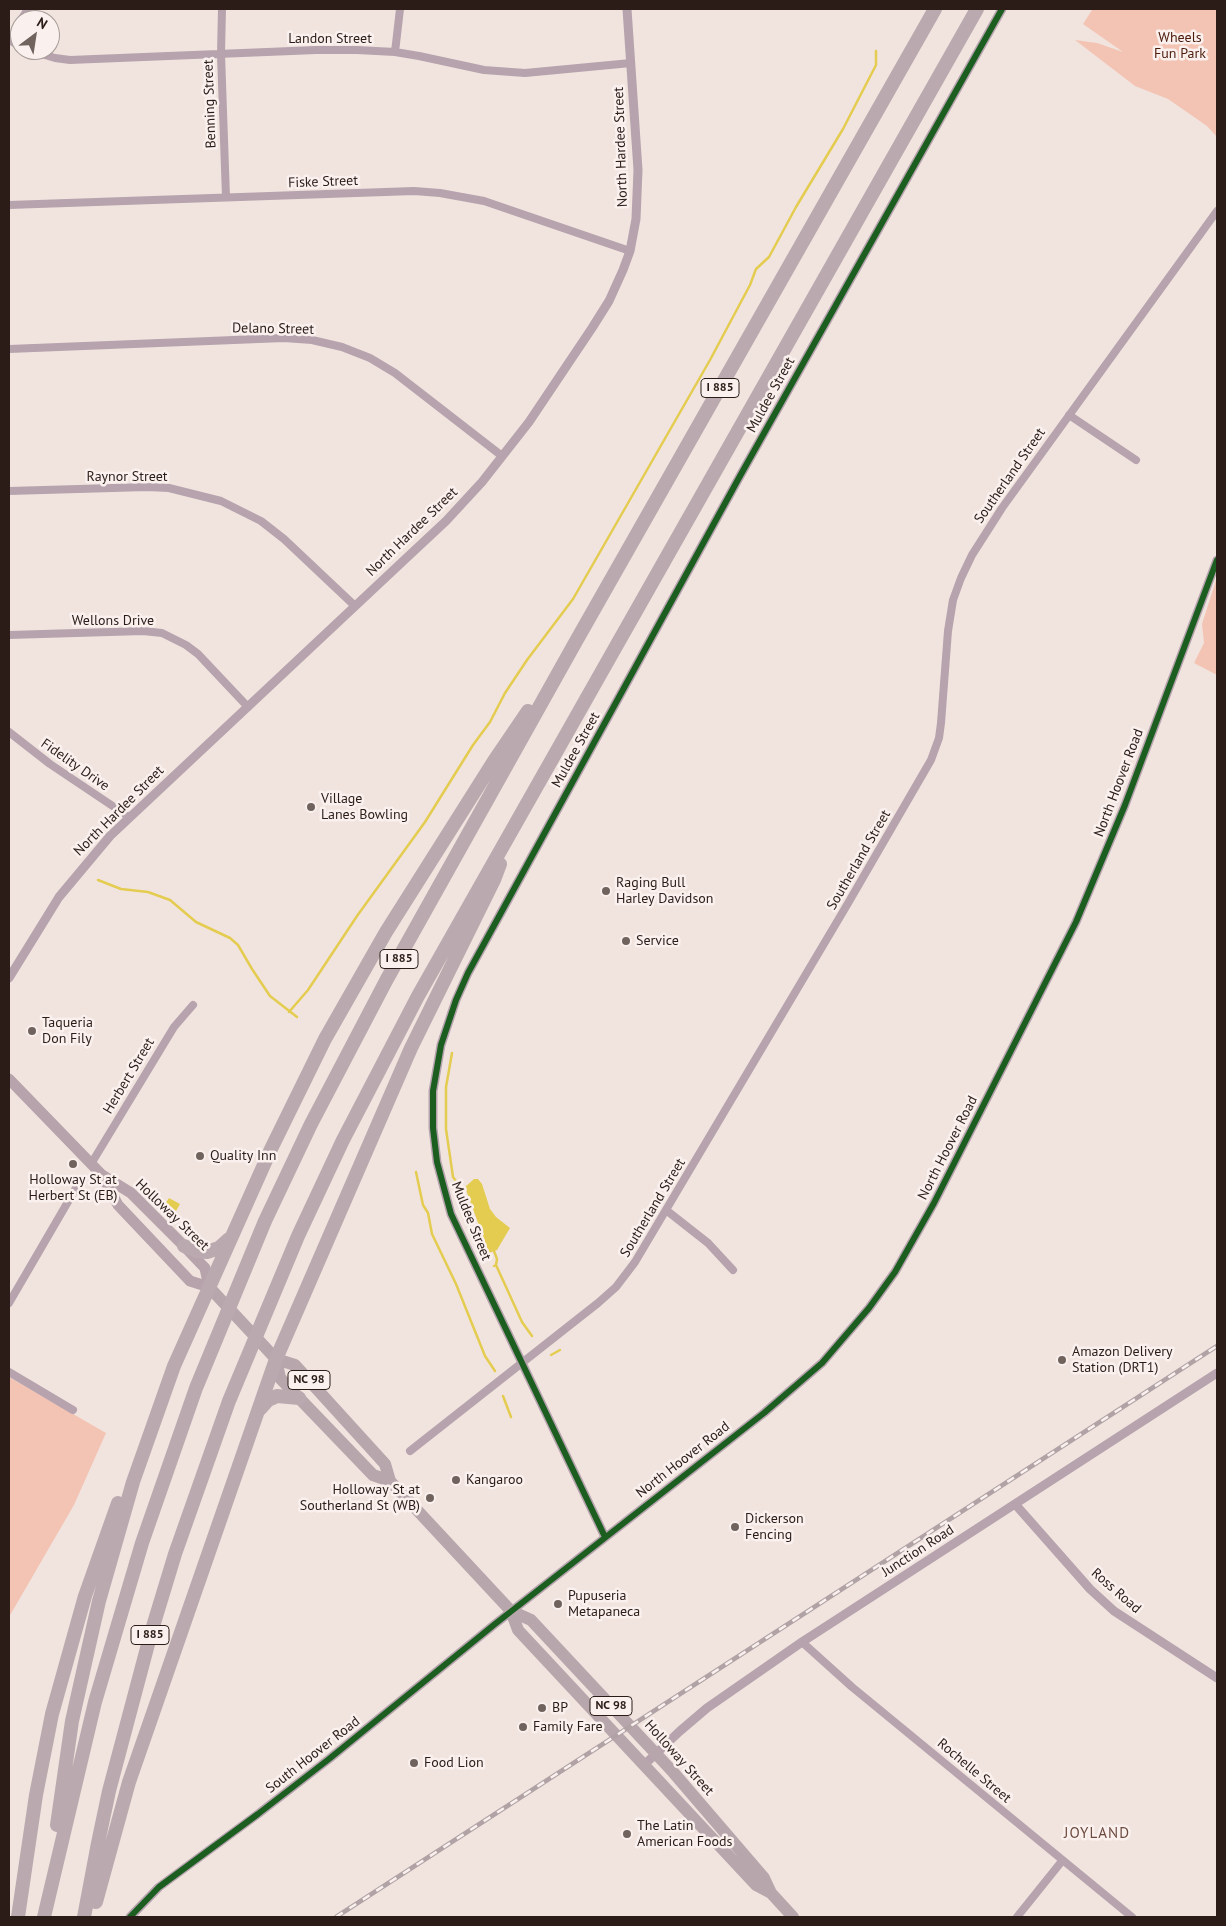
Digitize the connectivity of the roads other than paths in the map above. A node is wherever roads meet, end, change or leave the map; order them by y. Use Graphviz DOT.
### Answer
graph roads {
  1 [pos="222,9"];
  2 [pos="400,9"];
  3 [pos="627,9"];
  4 [pos="935,9"];
  5 [pos="977,9"];
  6 [pos="1002,9"];
  7 [pos="395,52"];
  8 [pos="221,54"];
  9 [pos="60,59"];
  10 [pos="631,62"];
  11 [pos="226,198"];
  12 [pos="9,205"];
  13 [pos="1217,211"];
  14 [pos="630,251"];
  15 [pos="9,349"];
  16 [pos="1069,415"];
  17 [pos="502,456"];
  18 [pos="1136,460"];
  19 [pos="9,491"];
  20 [pos="1217,560"];
  21 [pos="355,606"];
  22 [pos="9,635"];
  23 [pos="575,643"];
  24 [pos="248,707"];
  25 [pos="9,732"];
  26 [pos="129,817"];
  27 [pos="514,826"];
  28 [pos="9,978"];
  29 [pos="194,1005"];
  30 [pos="9,1079"];
  31 [pos="91,1164"];
  32 [pos="102,1175"];
  33 [pos="76,1188"];
  34 [pos="666,1210"];
  35 [pos="230,1239"];
  36 [pos="184,1246"];
  37 [pos="733,1270"];
  38 [pos="209,1287"];
  39 [pos="9,1303"];
  40 [pos="276,1359"];
  41 [pos="522,1364"];
  42 [pos="9,1372"];
  43 [pos="1217,1373"];
  44 [pos="299,1398"];
  45 [pos="73,1410"];
  46 [pos="258,1412"];
  47 [pos="146,1444"];
  48 [pos="410,1451"];
  49 [pos="390,1482"];
  50 [pos="1015,1504"];
  51 [pos="605,1537"];
  52 [pos="512,1611"];
  53 [pos="802,1642"];
  54 [pos="1217,1678"];
  55 [pos="656,1754"];
  56 [pos="644,1765"];
  57 [pos="1062,1861"];
  58 [pos="771,1893"];
  59 [pos="47,1903"];
  60 [pos="18,1917"];
  61 [pos="44,1917"];
  62 [pos="84,1917"];
  63 [pos="92,1917"];
  64 [pos="130,1917"];
  65 [pos="793,1917"];
  66 [pos="1017,1917"];
  67 [pos="1132,1917"];
  1 -- 8 [label="street, Benning Street"];
  2 -- 7 [label="street"];
  3 -- 10 [label="street, North Hardee Street"];
  4 -- 23 [label="highway, I 885"];
  5 -- 27 [label="highway, I 885"];
  6 -- 41 [label="street, Muldee Street"];
  7 -- 8 [label="street, Landon Street"];
  7 -- 10 [label="street, Landon Street"];
  8 -- 9 [label="street, Landon Street"];
  8 -- 11 [label="street, Benning Street"];
  10 -- 14 [label="street, North Hardee Street"];
  11 -- 12 [label="street, Fiske Street"];
  11 -- 14 [label="street, Fiske Street"];
  13 -- 16 [label="street, Southerland Street"];
  14 -- 17 [label="street, North Hardee Street"];
  15 -- 17 [label="street, Delano Street"];
  16 -- 18 [label="street"];
  16 -- 34 [label="street, Southerland Street"];
  17 -- 21 [label="street, North Hardee Street"];
  19 -- 21 [label="street, Raynor Street"];
  20 -- 51 [label="street, North Hoover Road"];
  21 -- 24 [label="street, North Hardee Street"];
  22 -- 24 [label="street, Wellons Drive"];
  23 -- 35 [label="highway"];
  23 -- 59 [label="highway, I 885"];
  24 -- 26 [label="street, North Hardee Street"];
  25 -- 26 [label="street, Fidelity Drive"];
  26 -- 28 [label="street, North Hardee Street"];
  27 -- 40 [label="highway"];
  27 -- 62 [label="highway, I 885"];
  29 -- 31 [label="street, Herbert Street"];
  30 -- 31 [label="main road, Holloway Street"];
  31 -- 32 [label="main road, Holloway Street"];
  32 -- 36 [label="main road, Holloway Street"];
  32 -- 38 [label="main road, Holloway Street"];
  33 -- 39 [label="street"];
  34 -- 37 [label="street"];
  34 -- 41 [label="street, Southerland Street"];
  35 -- 36 [label="highway"];
  35 -- 38 [label="highway"];
  36 -- 38 [label="main road, Holloway Street"];
  38 -- 40 [label="highway, Holloway Street"];
  38 -- 47 [label="highway"];
  40 -- 44 [label="highway, Holloway Street / NC 98"];
  40 -- 46 [label="highway"];
  40 -- 49 [label="highway, Holloway Street / NC 98"];
  41 -- 48 [label="street, Southerland Street"];
  41 -- 51 [label="street, Muldee Street"];
  42 -- 45 [label="street"];
  43 -- 50 [label="street, Junction Road"];
  44 -- 46 [label="highway"];
  44 -- 49 [label="highway, Holloway Street / NC 98"];
  46 -- 63 [label="highway"];
  47 -- 59 [label="highway"];
  47 -- 60 [label="highway"];
  49 -- 52 [label="highway, Holloway Street / NC 98"];
  50 -- 53 [label="street, Junction Road"];
  50 -- 54 [label="street, Ross Road"];
  51 -- 52 [label="street, North Hoover Road"];
  52 -- 55 [label="highway, Holloway Street / NC 98"];
  52 -- 56 [label="highway, Holloway Street / NC 98"];
  52 -- 64 [label="street, South Hoover Road"];
  53 -- 55 [label="street, Junction Road"];
  53 -- 57 [label="street, Rochelle Street"];
  55 -- 56 [label="street, Junction Road"];
  55 -- 58 [label="highway, Holloway Street / NC 98"];
  56 -- 58 [label="highway, Holloway Street / NC 98"];
  57 -- 66 [label="street"];
  57 -- 67 [label="street, Rochelle Street"];
  58 -- 65 [label="highway, Holloway Street / NC 98"];
  59 -- 61 [label="highway, I 885"];
}
